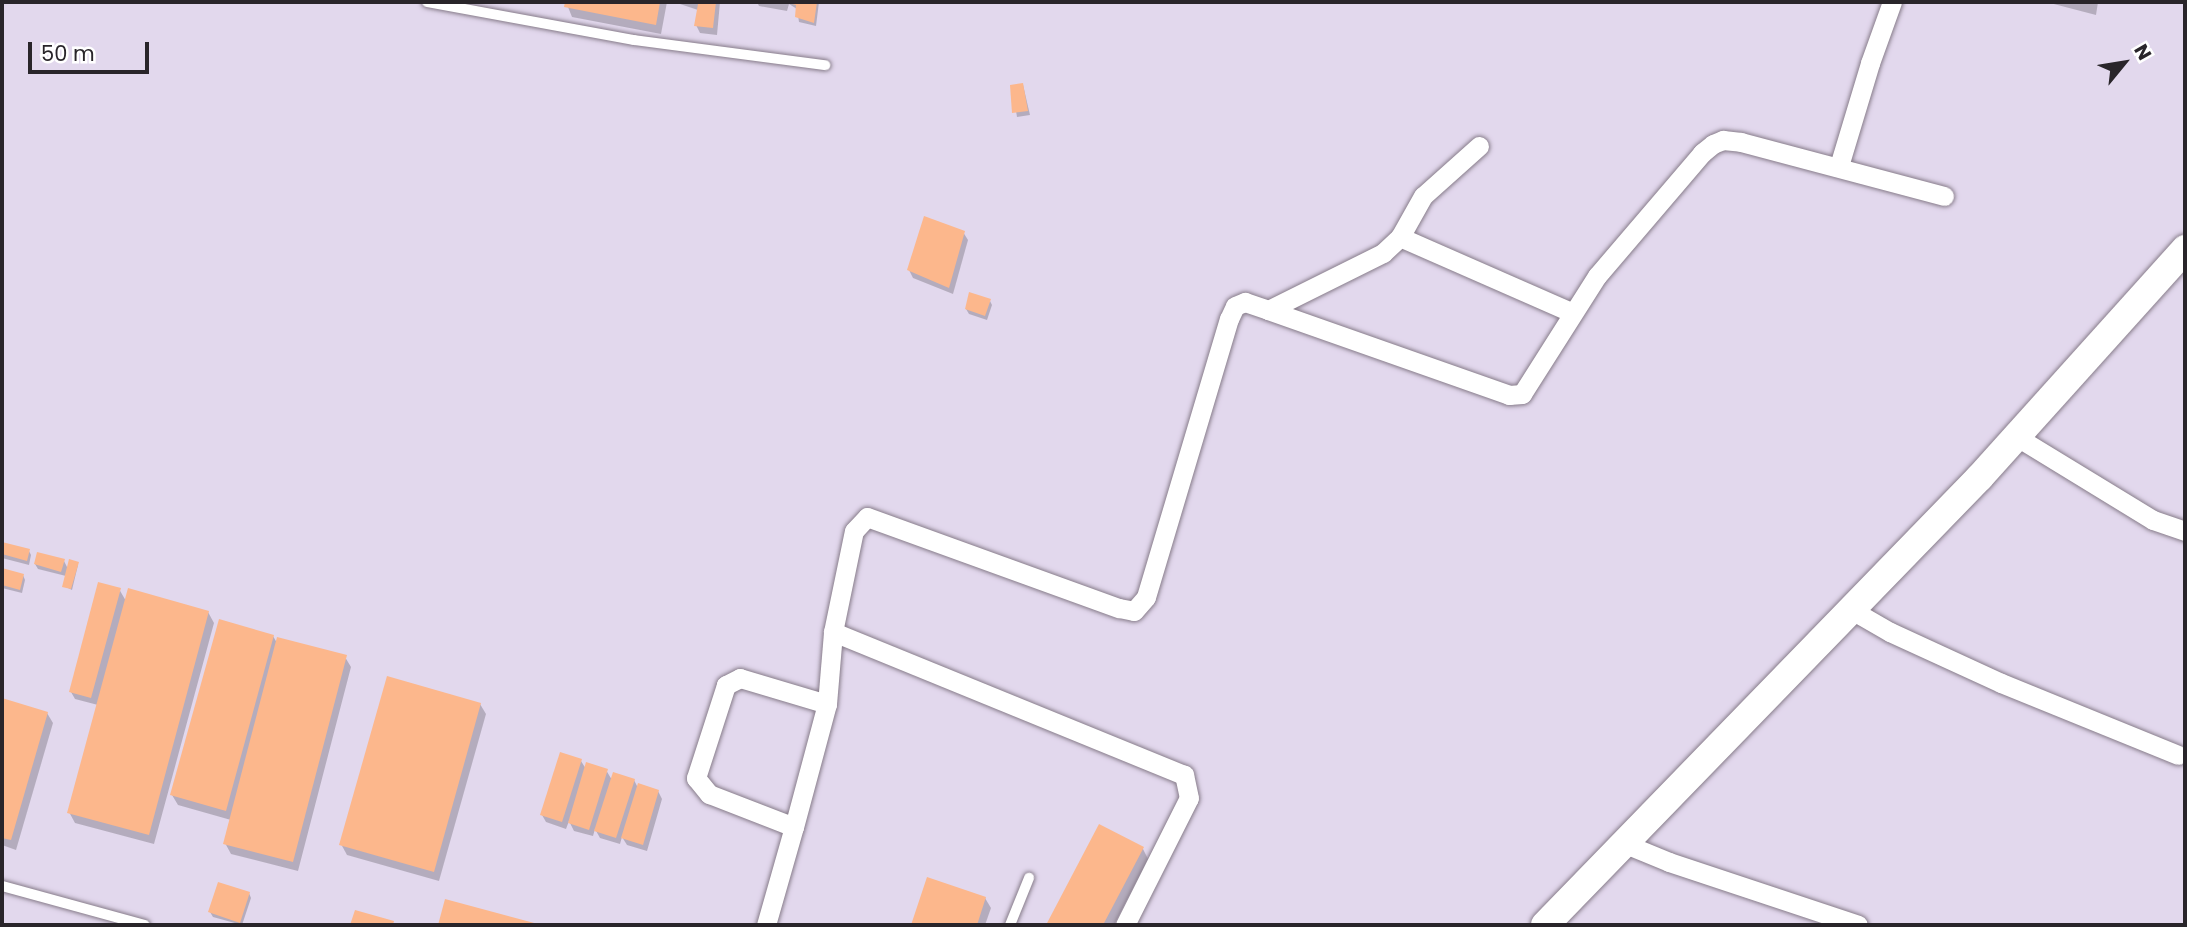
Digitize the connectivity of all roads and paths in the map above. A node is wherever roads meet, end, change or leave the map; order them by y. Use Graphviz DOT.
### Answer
graph roads {
  1 [pos="427,2"];
  2 [pos="1892,2"];
  3 [pos="825,65"];
  4 [pos="1479,146"];
  5 [pos="1839,166"];
  6 [pos="1944,196"];
  7 [pos="1400,237"];
  8 [pos="2183,256"];
  9 [pos="1268,310"];
  10 [pos="1572,312"];
  11 [pos="2017,437"];
  12 [pos="2185,531"];
  13 [pos="1850,609"];
  14 [pos="833,632"];
  15 [pos="827,704"];
  16 [pos="2178,755"];
  17 [pos="794,827"];
  18 [pos="1623,843"];
  19 [pos="1028,878"];
  20 [pos="2,886"];
  21 [pos="145,925"];
  22 [pos="766,925"];
  23 [pos="1010,925"];
  24 [pos="1125,925"];
  25 [pos="1545,925"];
  26 [pos="1858,925"];
  1 -- 3 [label="lane"];
  2 -- 5 [label="street"];
  4 -- 7 [label="street"];
  5 -- 6 [label="street"];
  5 -- 10 [label="street"];
  7 -- 9 [label="street"];
  7 -- 10 [label="street"];
  8 -- 11 [label="main road"];
  9 -- 10 [label="street"];
  9 -- 14 [label="street"];
  11 -- 12 [label="street"];
  11 -- 13 [label="main road"];
  13 -- 16 [label="street"];
  13 -- 18 [label="main road"];
  14 -- 15 [label="street"];
  14 -- 24 [label="street"];
  15 -- 17 [label="street"];
  15 -- 17 [label="street"];
  17 -- 22 [label="street"];
  18 -- 25 [label="main road"];
  18 -- 26 [label="street"];
  19 -- 23 [label="lane"];
  20 -- 21 [label="lane"];
}
